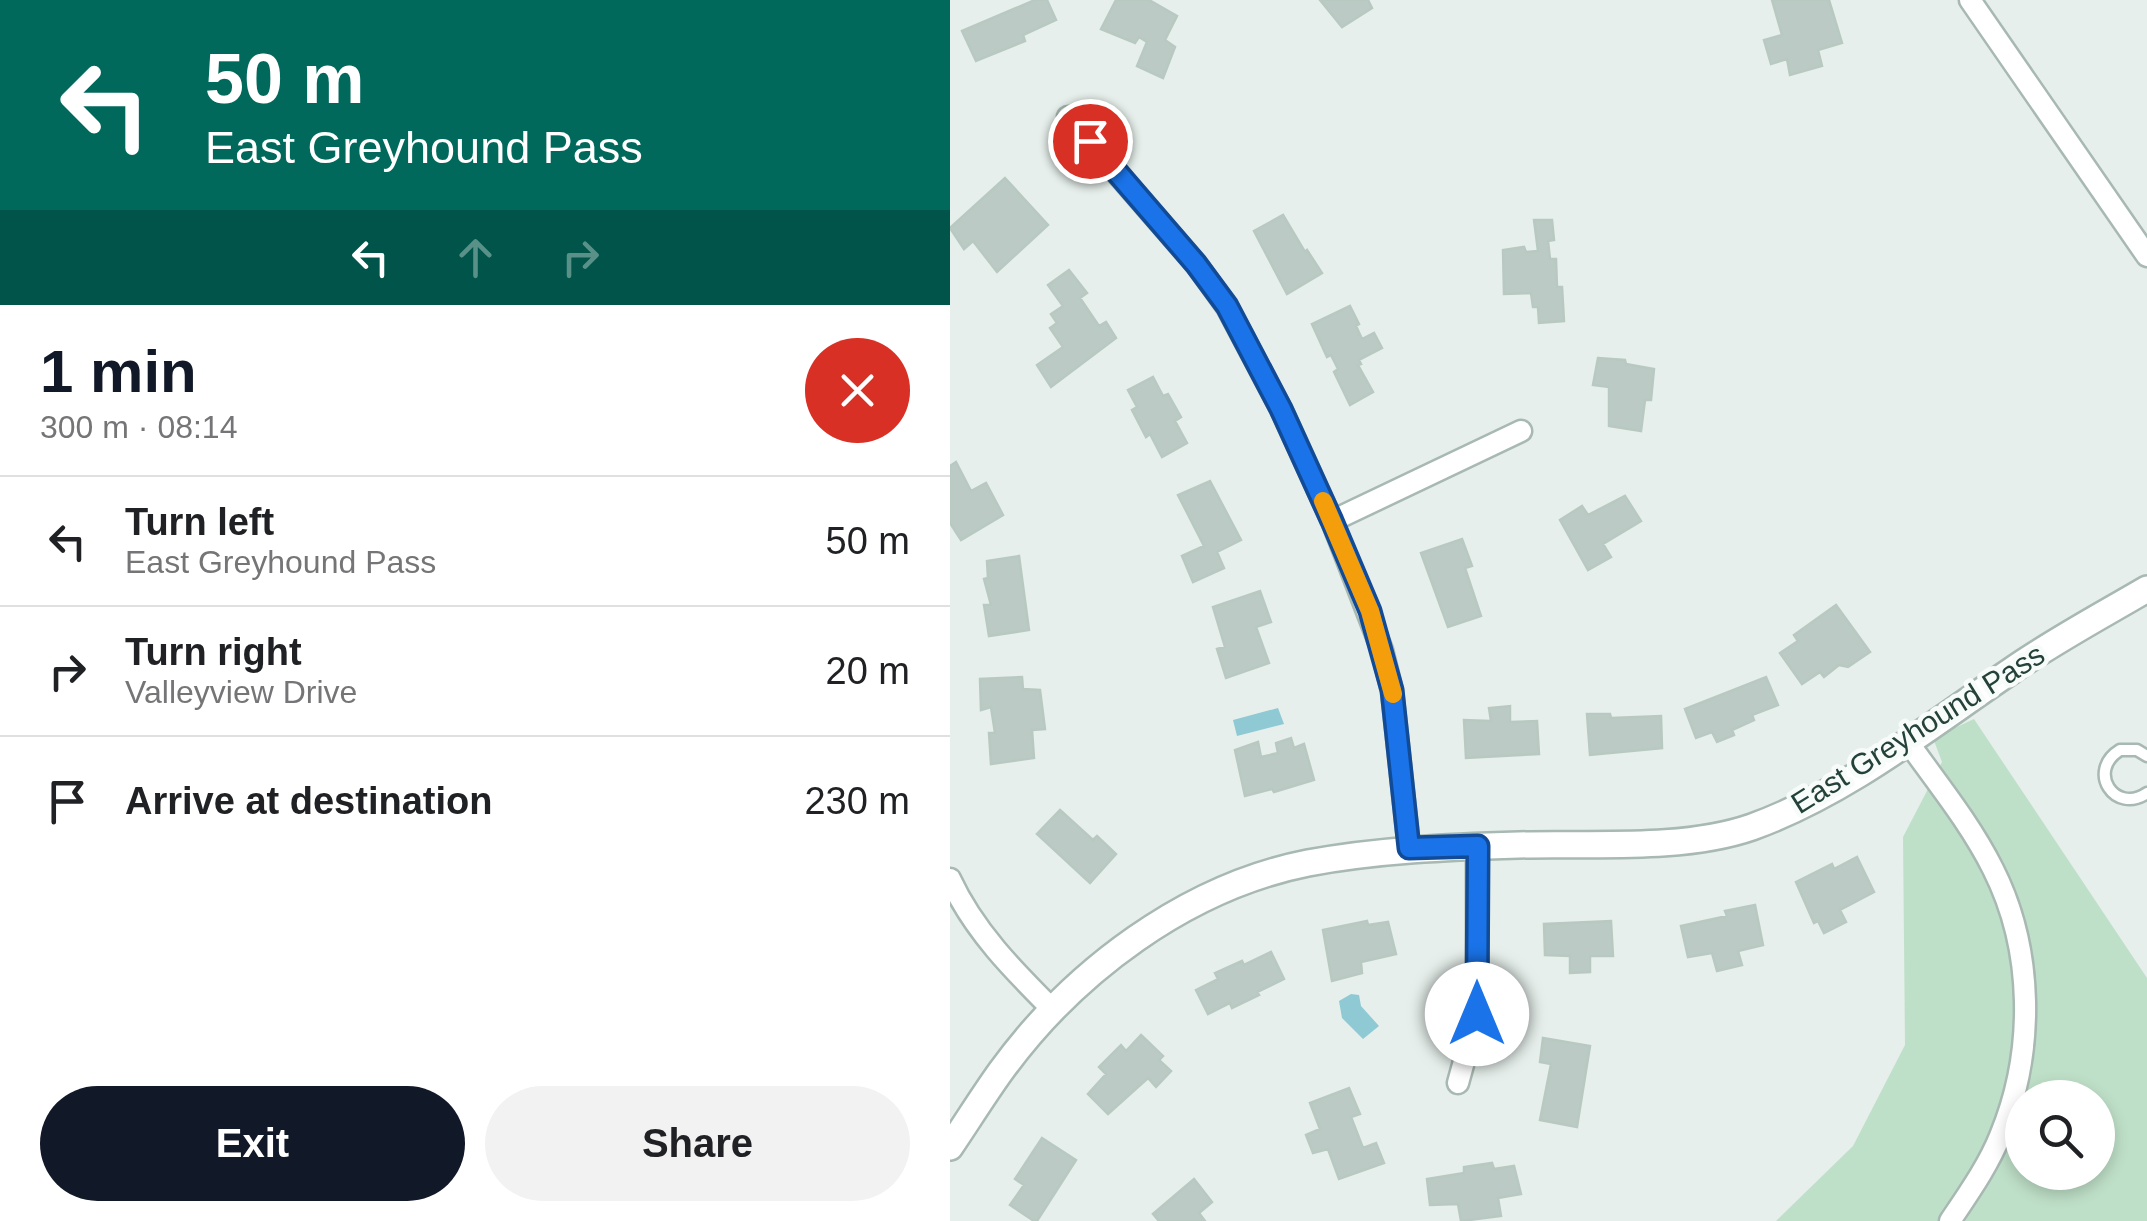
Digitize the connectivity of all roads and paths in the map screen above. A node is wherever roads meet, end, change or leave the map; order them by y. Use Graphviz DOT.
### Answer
graph roads {
  1 [pos="1970,0"];
  2 [pos="1068,117"];
  3 [pos="2147,256"];
  4 [pos="1521,431"];
  5 [pos="1332,521"];
  6 [pos="2147,589"];
  7 [pos="1908,742"];
  8 [pos="2147,756"];
  9 [pos="2147,792"];
  10 [pos="1478,846"];
  11 [pos="1409,848"];
  12 [pos="950,879"];
  13 [pos="1053,1010"];
  14 [pos="1458,1083"];
  15 [pos="950,1147"];
  16 [pos="1950,1221"];
  1 -- 3 [label="street"];
  2 -- 5 [label="street"];
  4 -- 5 [label="street"];
  5 -- 11 [label="street"];
  6 -- 7 [label="street, East Greyhound Pass"];
  7 -- 10 [label="street, East Greyhound Pass"];
  7 -- 16 [label="street"];
  8 -- 9 [label="lane"];
  10 -- 11 [label="street, East Greyhound Pass"];
  10 -- 14 [label="street"];
  11 -- 13 [label="street, East Greyhound Pass"];
  12 -- 13 [label="street"];
  13 -- 15 [label="street, East Greyhound Pass"];
}
